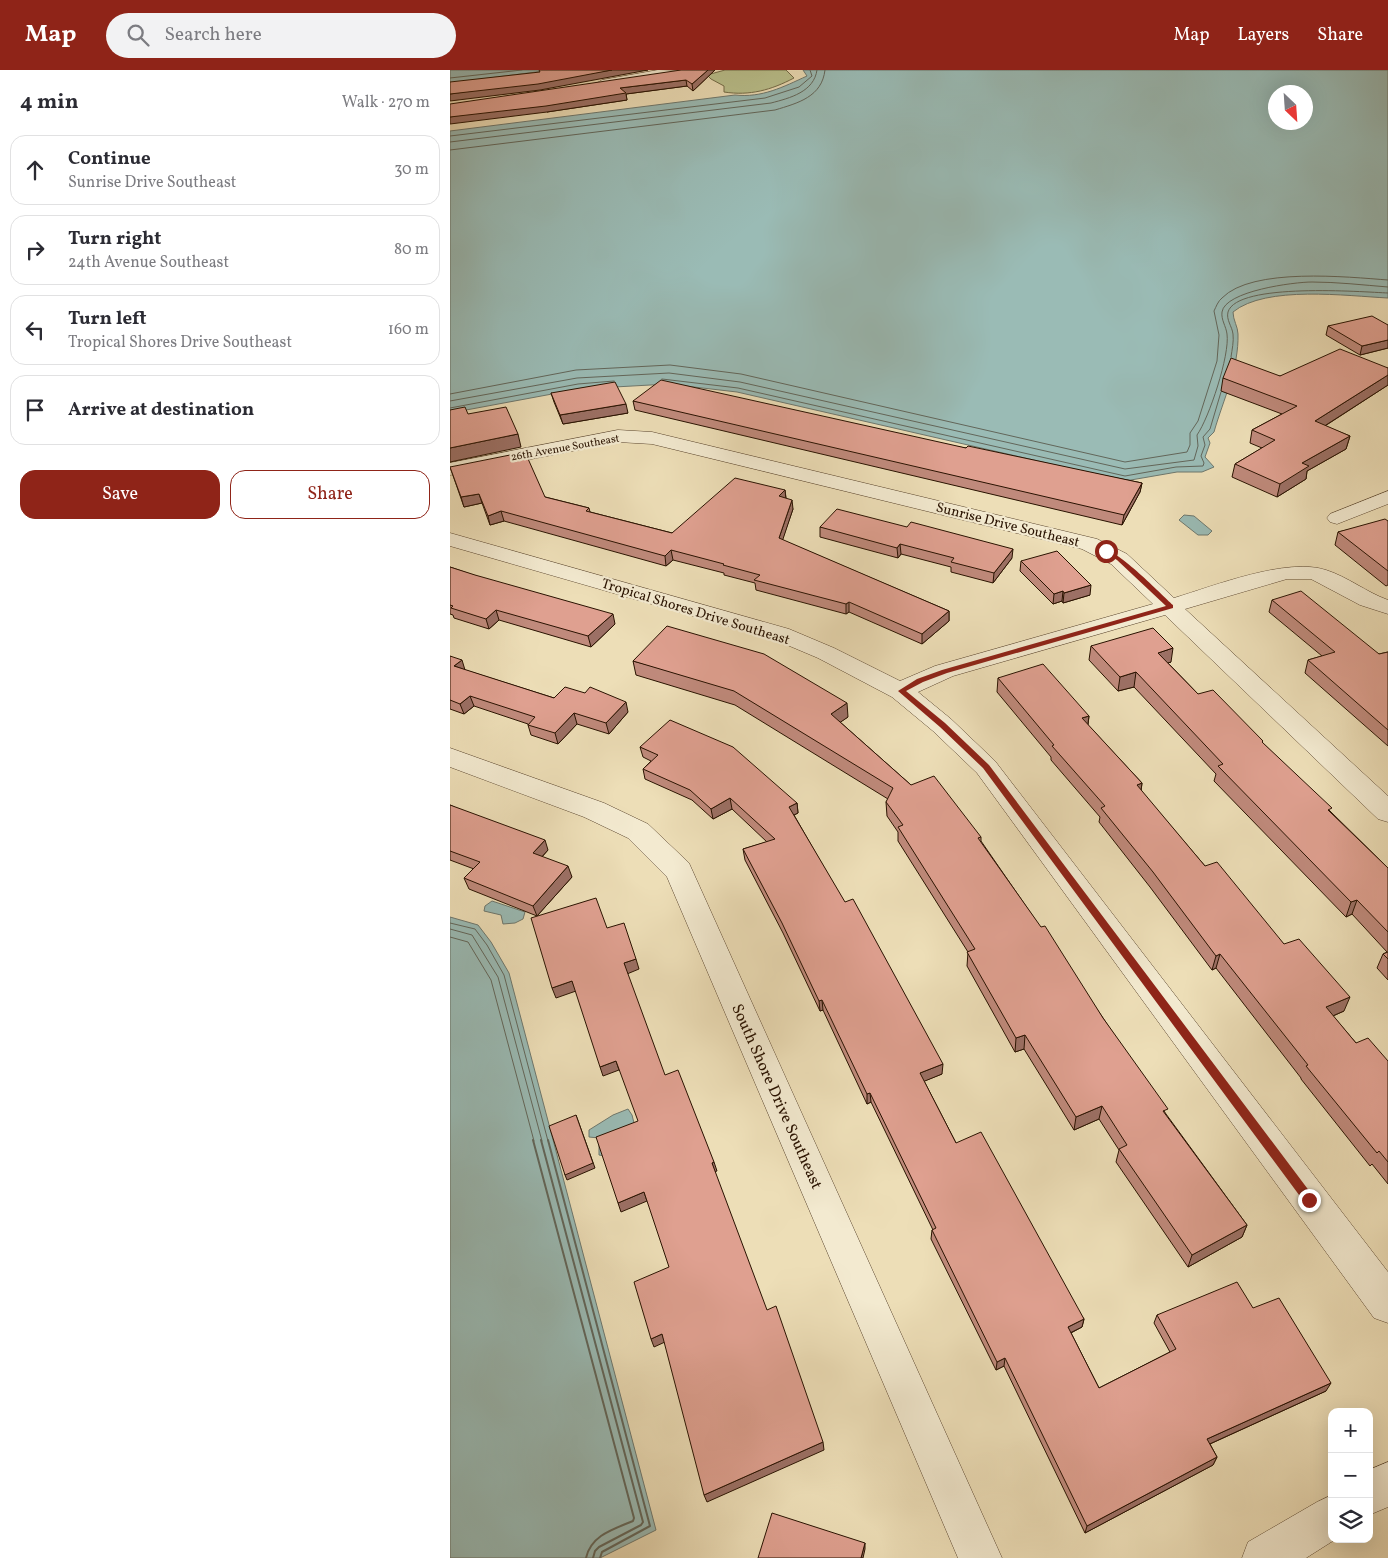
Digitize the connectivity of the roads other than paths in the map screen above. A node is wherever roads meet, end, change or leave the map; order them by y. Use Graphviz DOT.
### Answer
graph roads {
  1 [pos="685,71"];
  2 [pos="594,85"];
  3 [pos="652,438"];
  4 [pos="450,469"];
  5 [pos="1388,497"];
  6 [pos="1337,518"];
  7 [pos="450,539"];
  8 [pos="1171,606"];
  9 [pos="1388,607"];
  10 [pos="901,691"];
  11 [pos="450,758"];
  12 [pos="1388,812"];
  13 [pos="1388,1304"];
  14 [pos="1388,1483"];
  15 [pos="1373,1492"];
  16 [pos="1328,1519"];
  17 [pos="980,1558"];
  18 [pos="1264,1558"];
  1 -- 2 [label="street"];
  3 -- 4 [label="street, 26th Avenue Southeast"];
  3 -- 8 [label="street, Sunrise Drive Southeast"];
  5 -- 6 [label="street"];
  7 -- 10 [label="street, Tropical Shores Drive Southeast"];
  8 -- 9 [label="street"];
  8 -- 10 [label="street"];
  8 -- 12 [label="street, Sunrise Drive Southeast"];
  10 -- 13 [label="street, Tropical Shores Drive Southeast"];
  11 -- 17 [label="street, South Shore Drive Southeast"];
  14 -- 15 [label="street"];
  16 -- 18 [label="street"];
}
